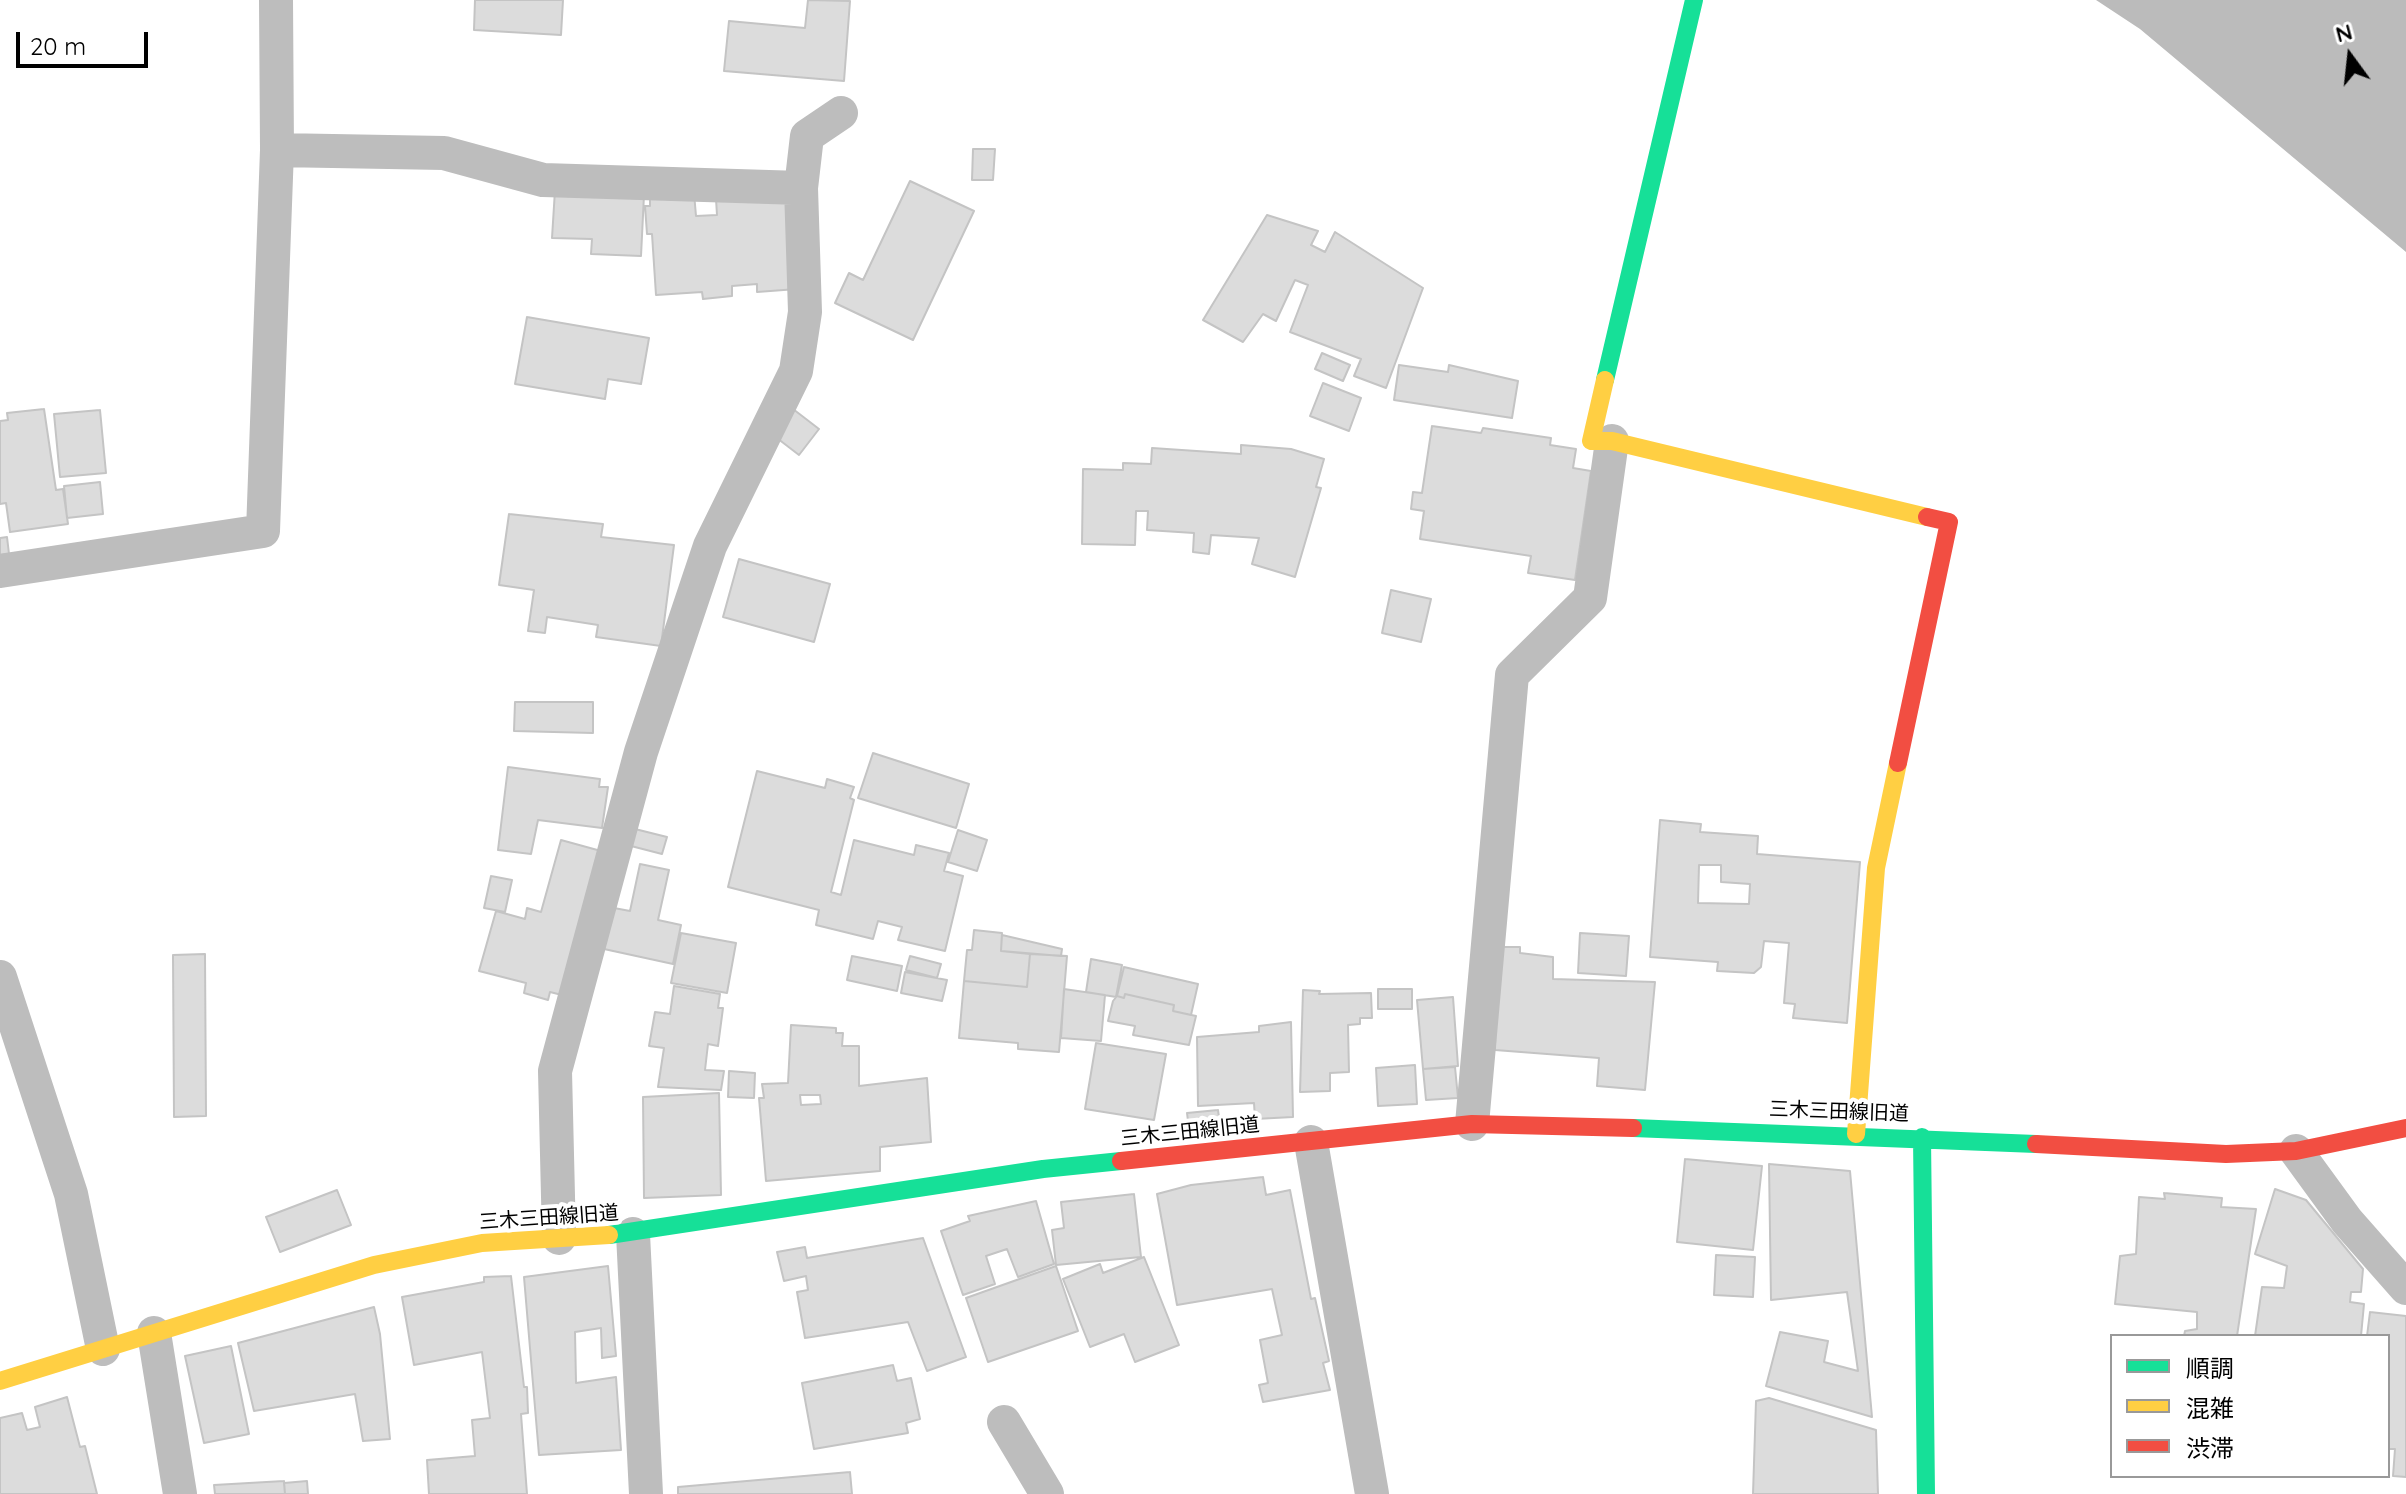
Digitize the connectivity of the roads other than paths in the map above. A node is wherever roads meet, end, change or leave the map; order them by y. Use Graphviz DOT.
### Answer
graph roads {
  1 [pos="276,0"];
  2 [pos="1694,0"];
  3 [pos="841,113"];
  4 [pos="277,150"];
  5 [pos="801,188"];
  6 [pos="1612,441"];
  7 [pos="0,571"];
  8 [pos="0,977"];
  9 [pos="1472,1124"];
  10 [pos="2406,1128"];
  11 [pos="1856,1134"];
  12 [pos="1922,1137"];
  13 [pos="1311,1142"];
  14 [pos="2296,1151"];
  15 [pos="633,1234"];
  16 [pos="559,1238"];
  17 [pos="2406,1288"];
  18 [pos="154,1333"];
  19 [pos="103,1349"];
  20 [pos="0,1381"];
  21 [pos="1004,1422"];
  22 [pos="180,1494"];
  23 [pos="646,1494"];
  24 [pos="1047,1494"];
  25 [pos="1372,1494"];
  26 [pos="1926,1494"];
  1 -- 4 [label="street"];
  2 -- 6 [label="street"];
  3 -- 5 [label="street"];
  4 -- 5 [label="street"];
  4 -- 7 [label="street"];
  5 -- 16 [label="street"];
  6 -- 9 [label="street"];
  6 -- 11 [label="street"];
  8 -- 19 [label="street"];
  9 -- 11 [label="street, 三木三田線旧道"];
  9 -- 13 [label="street, 三木三田線旧道"];
  10 -- 14 [label="street, 三木三田線旧道"];
  11 -- 12 [label="street, 三木三田線旧道"];
  12 -- 14 [label="street, 三木三田線旧道"];
  12 -- 26 [label="street"];
  13 -- 15 [label="street, 三木三田線旧道"];
  13 -- 25 [label="street"];
  14 -- 17 [label="street"];
  15 -- 16 [label="street, 三木三田線旧道"];
  15 -- 23 [label="street"];
  16 -- 18 [label="street, 三木三田線旧道"];
  18 -- 19 [label="street, 三木三田線旧道"];
  18 -- 22 [label="street"];
  19 -- 20 [label="street, 三木三田線旧道"];
  21 -- 24 [label="street"];
}
